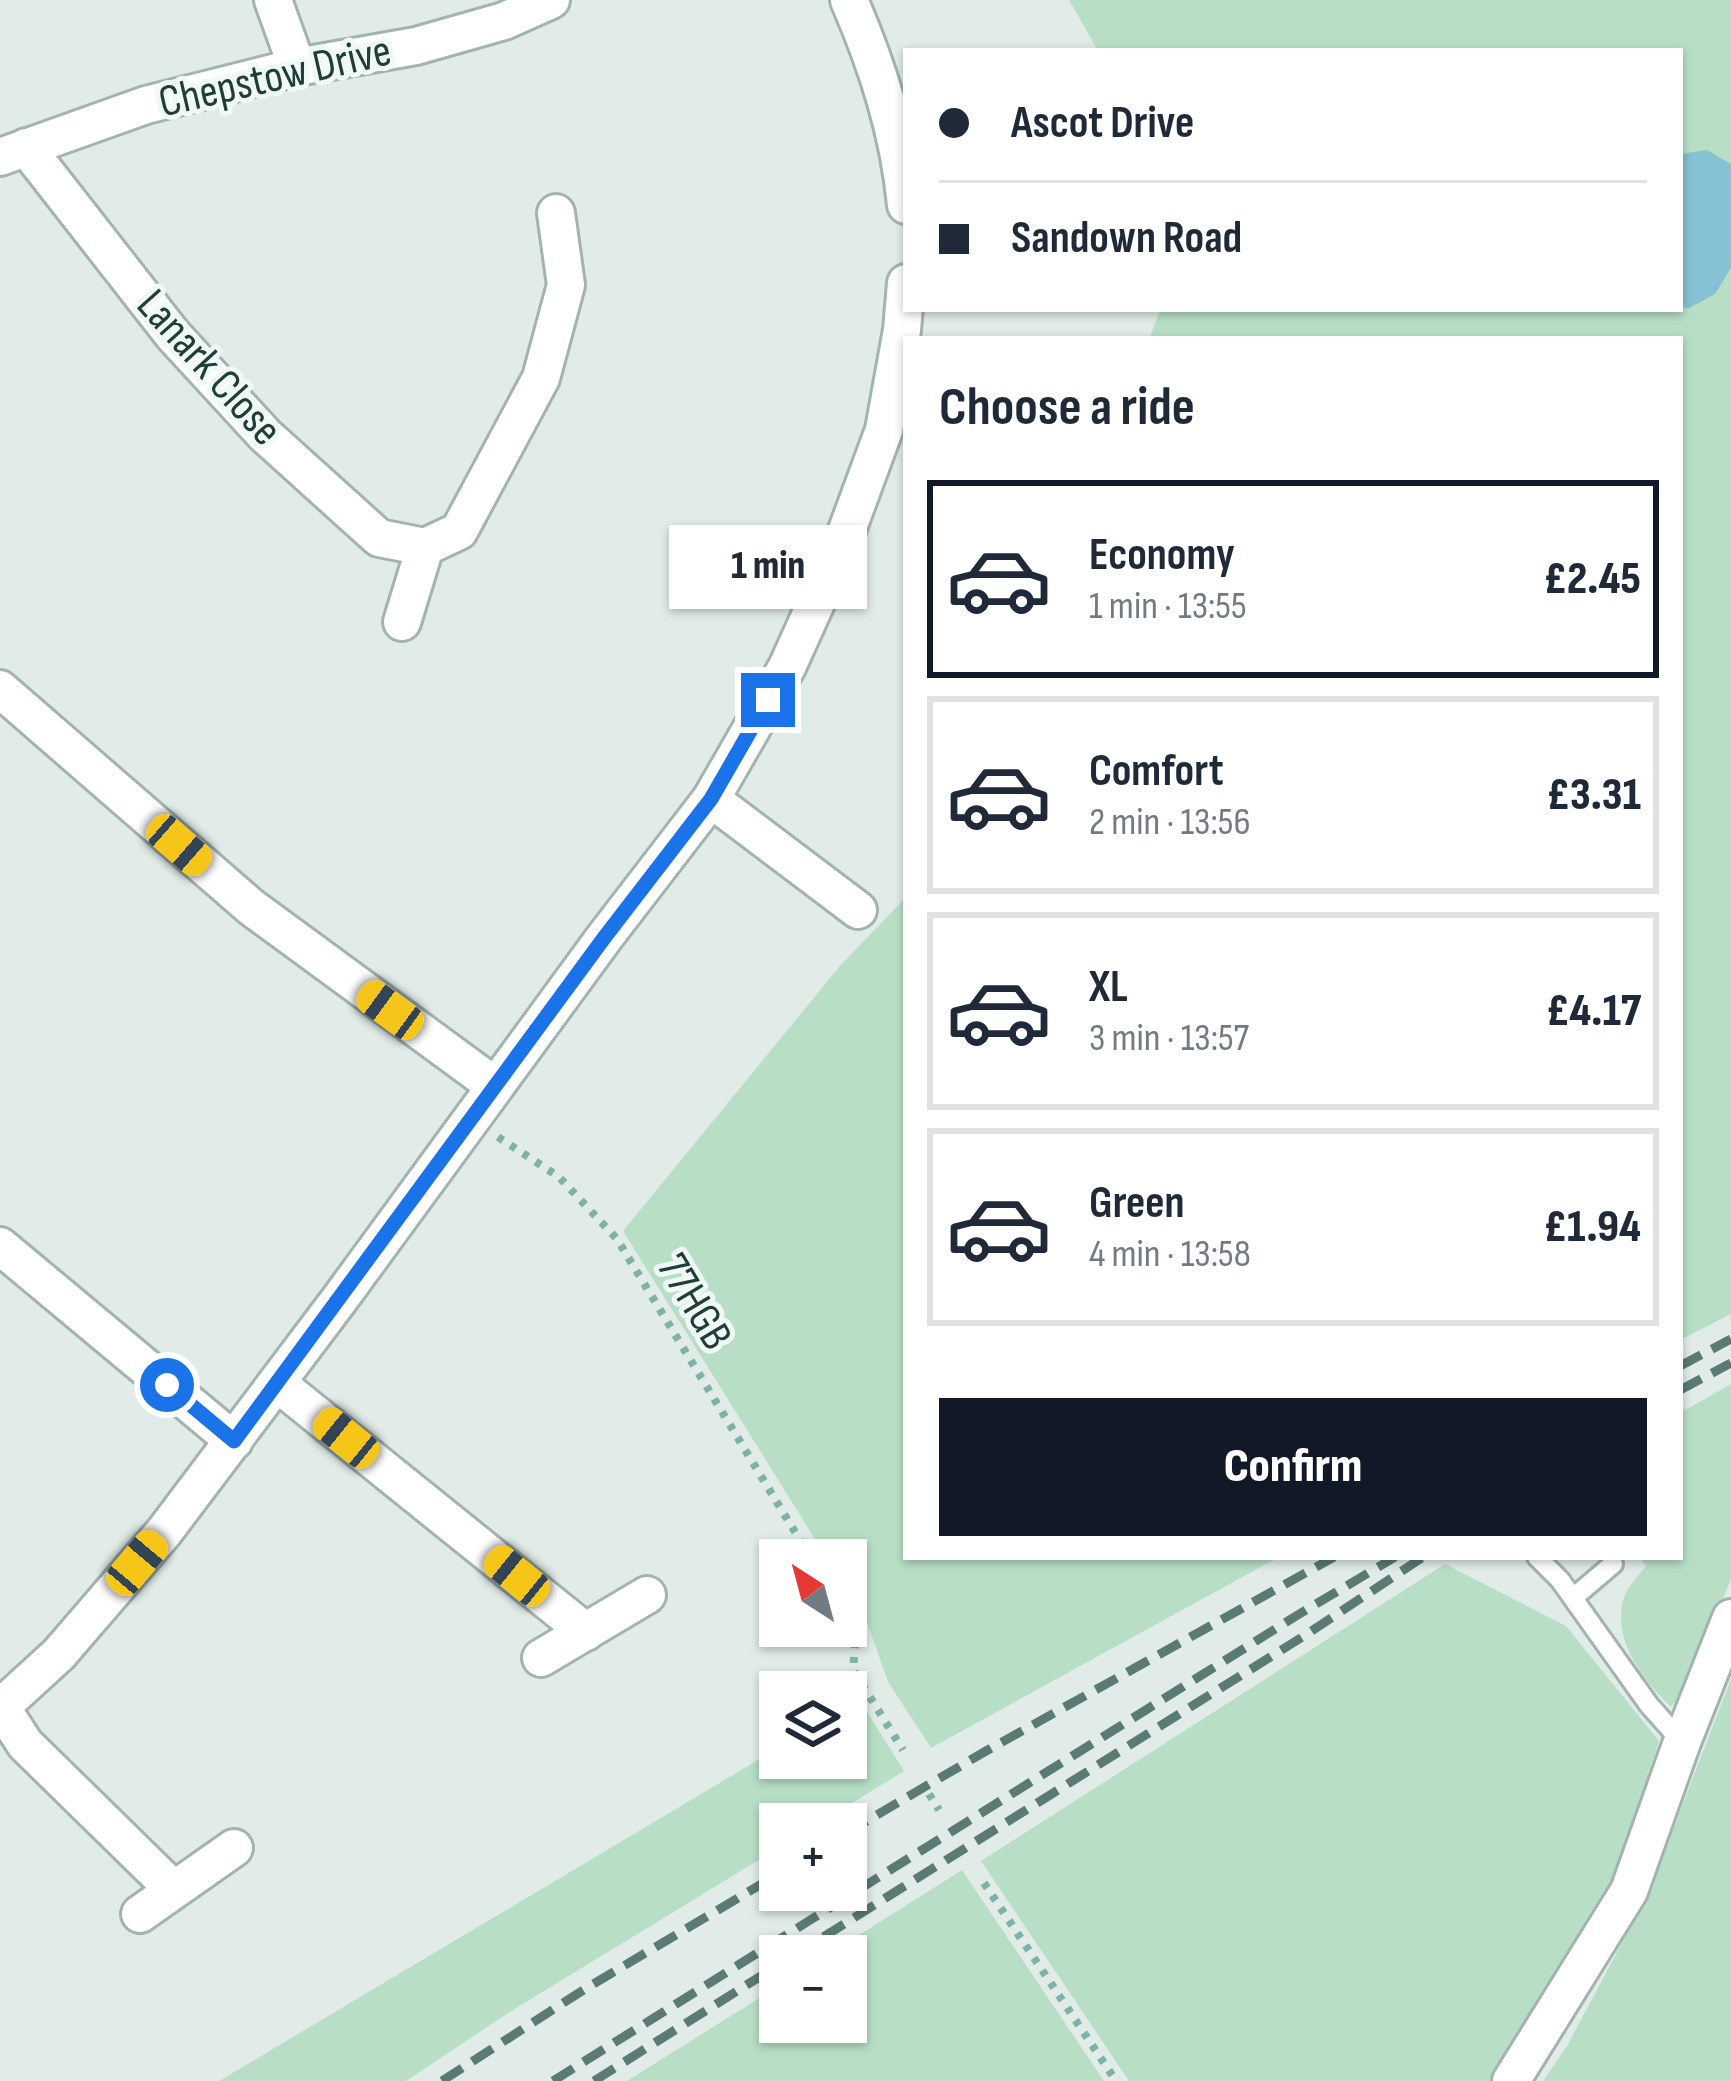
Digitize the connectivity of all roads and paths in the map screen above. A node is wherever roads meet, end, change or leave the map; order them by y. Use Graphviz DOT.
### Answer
graph roads {
  1 [pos="273,0"];
  2 [pos="551,0"];
  3 [pos="849,0"];
  4 [pos="297,67"];
  5 [pos="13,152"];
  6 [pos="903,170"];
  7 [pos="556,213"];
  8 [pos="904,312"];
  9 [pos="425,547"];
  10 [pos="402,622"];
  11 [pos="0,689"];
  12 [pos="711,799"];
  13 [pos="858,910"];
  14 [pos="495,1086"];
  15 [pos="472,1120"];
  16 [pos="0,1246"];
  17 [pos="277,1383"];
  18 [pos="234,1441"];
  19 [pos="799,1539"];
  20 [pos="1540,1560"];
  21 [pos="1613,1564"];
  22 [pos="647,1595"];
  23 [pos="1573,1598"];
  24 [pos="1731,1618"];
  25 [pos="586,1632"];
  26 [pos="855,1647"];
  27 [pos="541,1658"];
  28 [pos="1,1707"];
  29 [pos="1682,1742"];
  30 [pos="903,1750"];
  31 [pos="929,1794"];
  32 [pos="939,1810"];
  33 [pos="234,1848"];
  34 [pos="983,1883"];
  35 [pos="174,1890"];
  36 [pos="140,1914"];
  37 [pos="1116,2081"];
  38 [pos="1510,2081"];
  1 -- 4 [label="street"];
  2 -- 4 [label="street, Chepstow Drive"];
  3 -- 6 [label="street"];
  4 -- 5 [label="street, Chepstow Drive"];
  5 -- 9 [label="street, Lanark Close"];
  7 -- 9 [label="street"];
  8 -- 12 [label="street"];
  9 -- 10 [label="street"];
  11 -- 14 [label="street"];
  12 -- 13 [label="street"];
  12 -- 14 [label="street"];
  14 -- 15 [label="street"];
  15 -- 17 [label="street"];
  15 -- 19 [label="path, 77HGB"];
  16 -- 18 [label="street"];
  17 -- 18 [label="street"];
  17 -- 25 [label="street"];
  18 -- 28 [label="street"];
  20 -- 23 [label="lane"];
  21 -- 23 [label="lane"];
  22 -- 25 [label="street"];
  23 -- 29 [label="lane"];
  24 -- 29 [label="street"];
  25 -- 27 [label="street"];
  26 -- 30 [label="path"];
  28 -- 35 [label="street"];
  29 -- 38 [label="street"];
  31 -- 32 [label="path"];
  33 -- 35 [label="street"];
  34 -- 37 [label="path"];
  35 -- 36 [label="street"];
}
